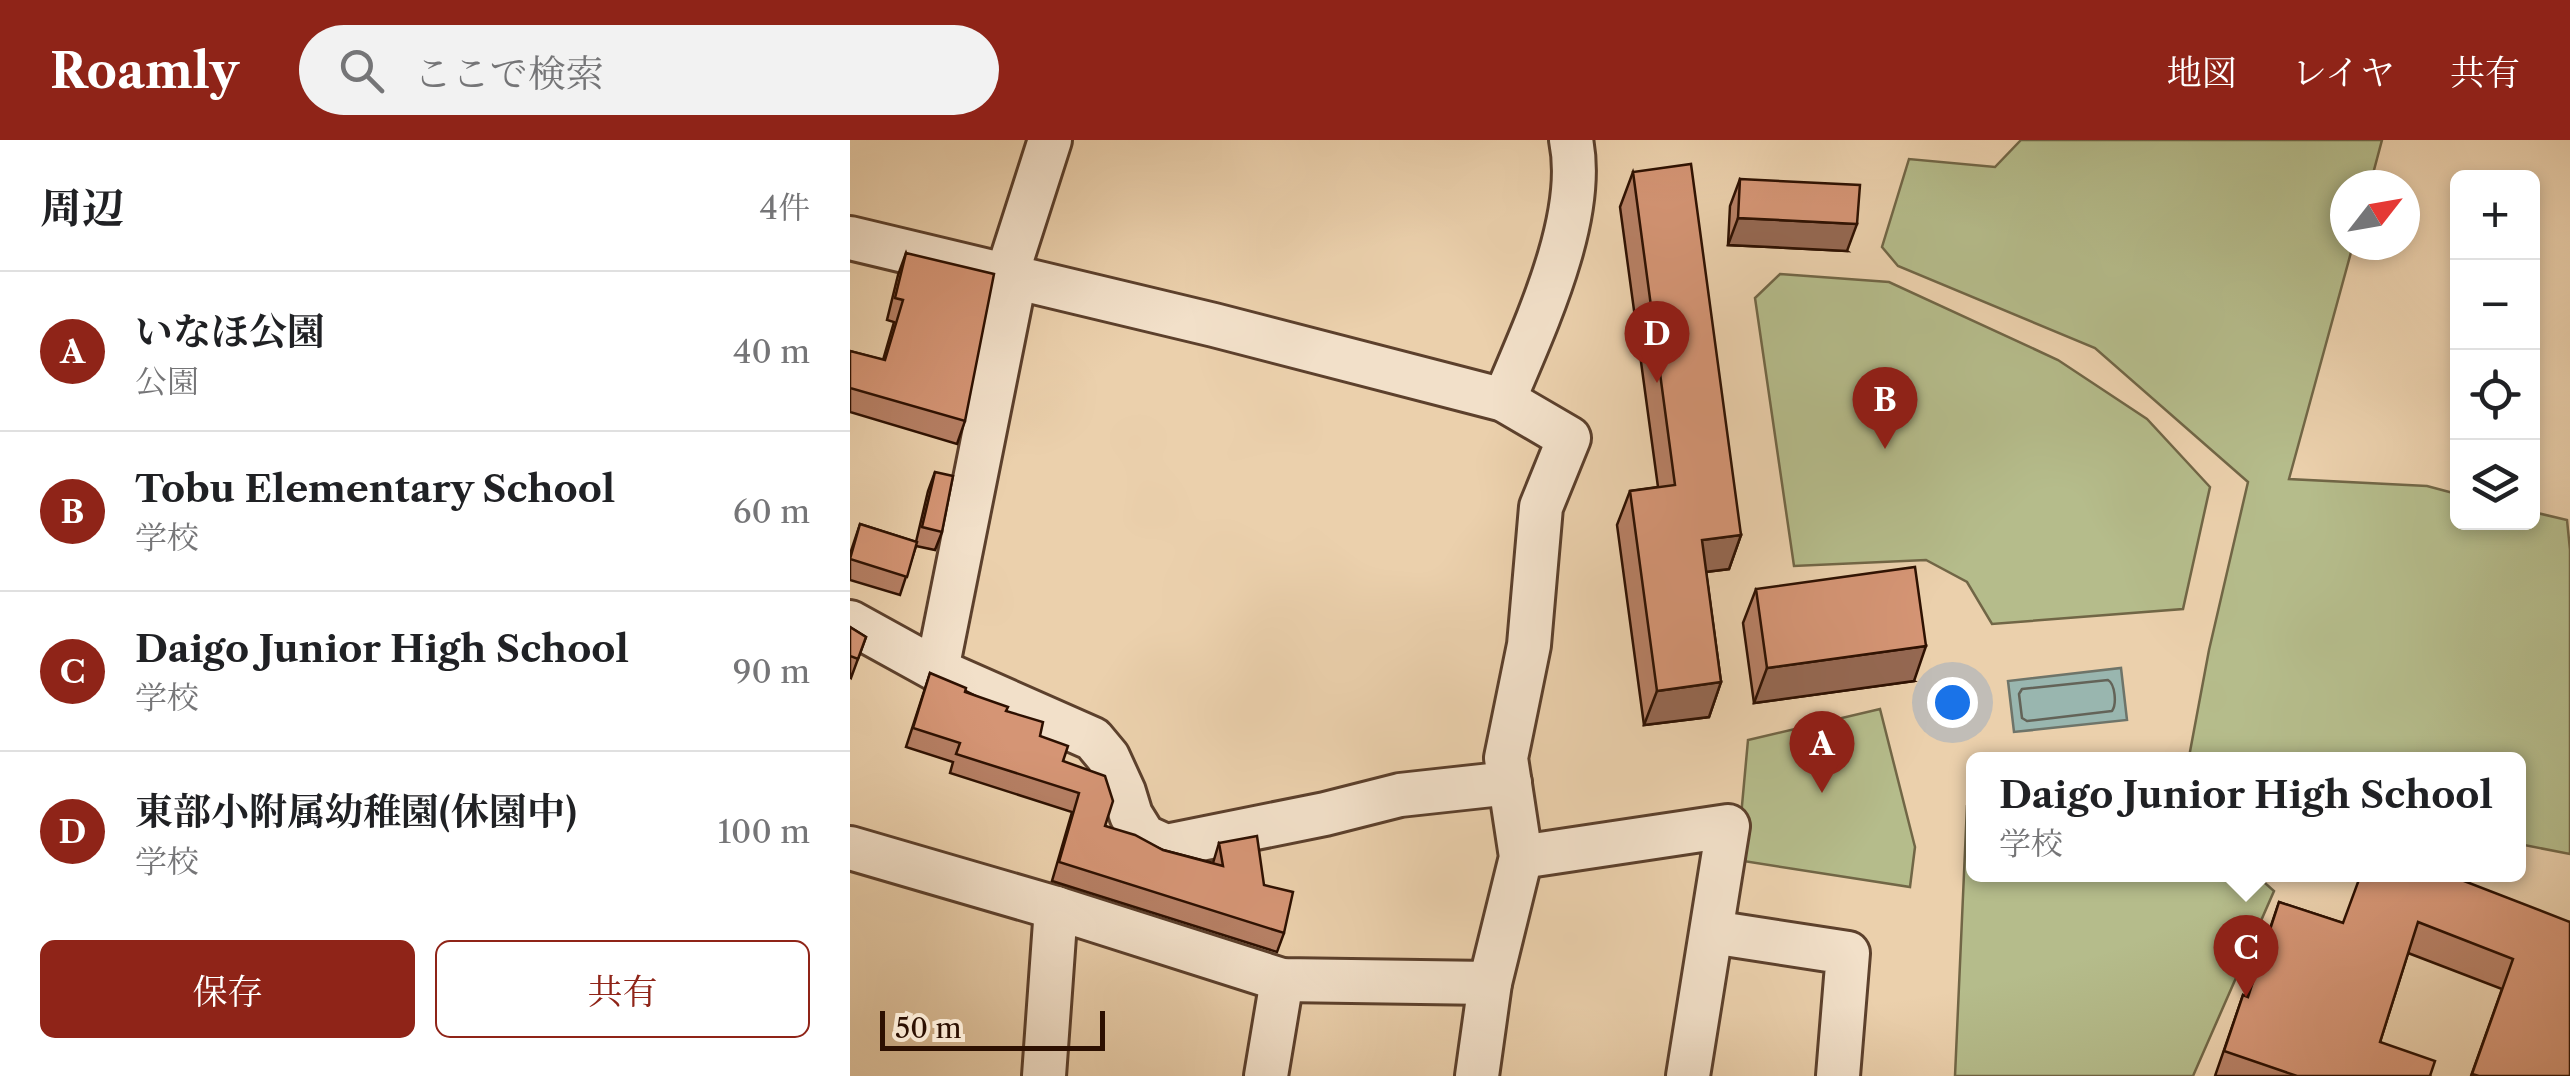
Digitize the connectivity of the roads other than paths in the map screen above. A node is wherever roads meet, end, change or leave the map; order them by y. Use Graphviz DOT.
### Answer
graph roads {
  1 [pos="1050,140"];
  2 [pos="1571,140"];
  3 [pos="850,238"];
  4 [pos="1011,278"];
  5 [pos="1504,400"];
  6 [pos="850,622"];
  7 [pos="937,670"];
  8 [pos="1510,783"];
  9 [pos="850,848"];
  10 [pos="1520,857"];
  11 [pos="1056,908"];
  12 [pos="1712,932"];
  13 [pos="1282,980"];
  14 [pos="1490,983"];
  15 [pos="1044,1076"];
  16 [pos="1266,1076"];
  17 [pos="1477,1076"];
  18 [pos="1688,1076"];
  19 [pos="1838,1076"];
  1 -- 4 [label="street"];
  2 -- 5 [label="street"];
  3 -- 4 [label="street"];
  4 -- 5 [label="street"];
  4 -- 7 [label="street"];
  5 -- 8 [label="street"];
  6 -- 7 [label="street"];
  7 -- 8 [label="street"];
  8 -- 10 [label="street"];
  9 -- 11 [label="street"];
  10 -- 12 [label="street"];
  10 -- 14 [label="street"];
  11 -- 13 [label="street"];
  11 -- 15 [label="street"];
  12 -- 18 [label="street"];
  12 -- 19 [label="street"];
  13 -- 14 [label="street"];
  13 -- 16 [label="street"];
  14 -- 17 [label="street"];
}
